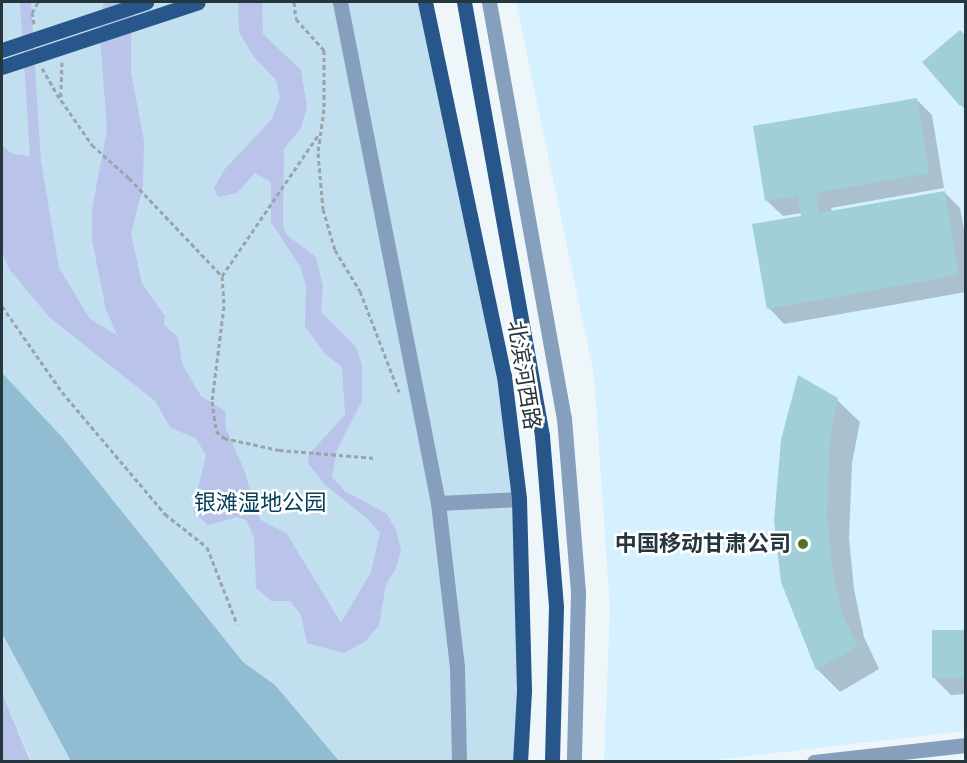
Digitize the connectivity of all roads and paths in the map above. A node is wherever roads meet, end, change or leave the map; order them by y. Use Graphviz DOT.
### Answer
graph roads {
  1 [pos="146,2"];
  2 [pos="198,2"];
  3 [pos="294,2"];
  4 [pos="340,2"];
  5 [pos="425,2"];
  6 [pos="464,2"];
  7 [pos="489,2"];
  8 [pos="2,50"];
  9 [pos="62,53"];
  10 [pos="2,67"];
  11 [pos="321,131"];
  12 [pos="222,276"];
  13 [pos="2,306"];
  14 [pos="401,398"];
  15 [pos="376,458"];
  16 [pos="519,499"];
  17 [pos="438,503"];
  18 [pos="237,624"];
  19 [pos="966,745"];
  20 [pos="459,762"];
  21 [pos="520,762"];
  22 [pos="552,762"];
  23 [pos="574,762"];
  24 [pos="814,762"];
  1 -- 8 [label="main road"];
  2 -- 10 [label="main road"];
  3 -- 11 [label="path"];
  4 -- 17 [label="street"];
  5 -- 16 [label="main road, 北滨河西路"];
  6 -- 22 [label="main road, 北滨河西路"];
  7 -- 23 [label="street"];
  9 -- 12 [label="path"];
  11 -- 12 [label="path"];
  11 -- 14 [label="path"];
  12 -- 15 [label="path"];
  13 -- 18 [label="path"];
  16 -- 17 [label="street"];
  16 -- 21 [label="main road, 北滨河西路"];
  17 -- 20 [label="street"];
  19 -- 24 [label="street"];
}
